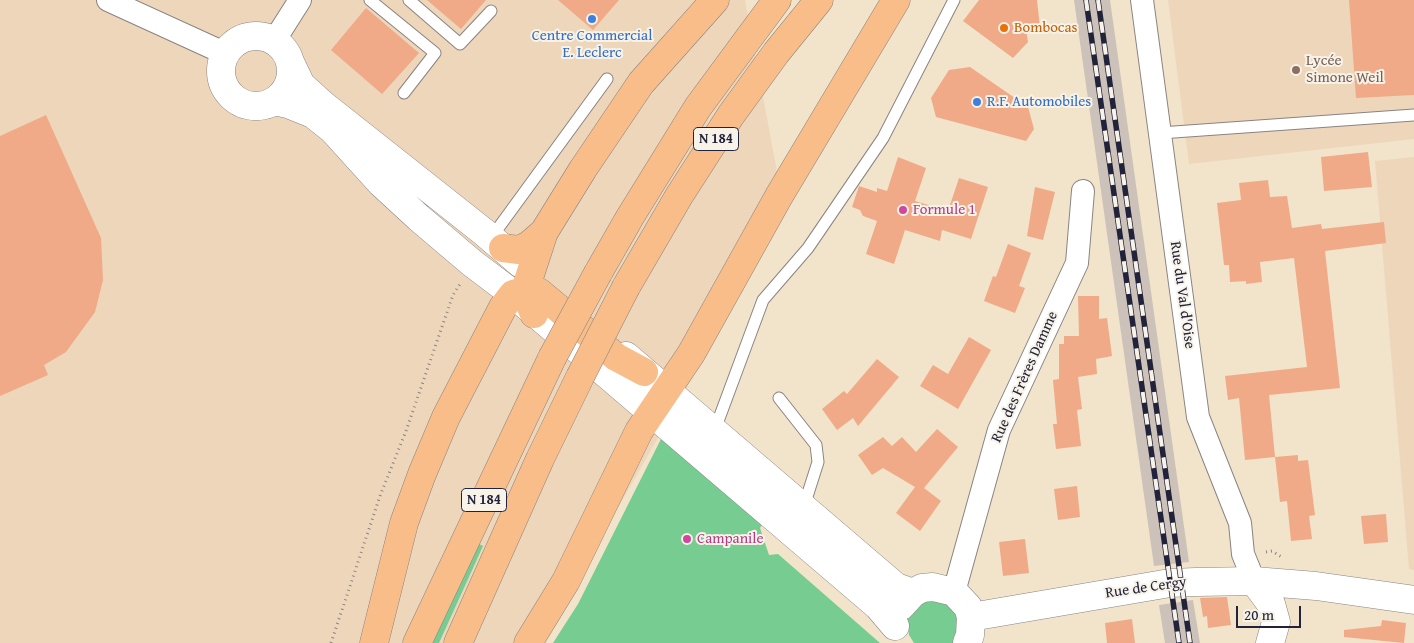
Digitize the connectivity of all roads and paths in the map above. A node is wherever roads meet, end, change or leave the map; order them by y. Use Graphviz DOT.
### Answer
graph roads {
  1 [pos="108,0"];
  2 [pos="300,0"];
  3 [pos="370,0"];
  4 [pos="409,0"];
  5 [pos="715,0"];
  6 [pos="777,0"];
  7 [pos="819,0"];
  8 [pos="896,0"];
  9 [pos="954,0"];
  10 [pos="1142,0"];
  11 [pos="491,11"];
  12 [pos="274,41"];
  13 [pos="224,53"];
  14 [pos="290,62"];
  15 [pos="607,78"];
  16 [pos="404,93"];
  17 [pos="274,102"];
  18 [pos="1414,115"];
  19 [pos="1160,133"];
  20 [pos="1083,191"];
  21 [pos="544,232"];
  22 [pos="497,243"];
  23 [pos="472,263"];
  24 [pos="529,297"];
  25 [pos="658,387"];
  26 [pos="779,398"];
  27 [pos="714,433"];
  28 [pos="709,463"];
  29 [pos="795,520"];
  30 [pos="1254,581"];
  31 [pos="1316,586"];
  32 [pos="954,592"];
  33 [pos="913,593"];
  34 [pos="1414,600"];
  35 [pos="969,630"];
  36 [pos="1273,633"];
  37 [pos="898,635"];
  38 [pos="331,643"];
  39 [pos="374,643"];
  40 [pos="417,643"];
  41 [pos="458,643"];
  42 [pos="528,643"];
  1 -- 13 [label="street"];
  2 -- 12 [label="street"];
  3 -- 16 [label="lane"];
  4 -- 11 [label="lane"];
  5 -- 21 [label="main road"];
  6 -- 40 [label="main road, N 184, bridge"];
  7 -- 41 [label="main road, N 184, bridge"];
  8 -- 25 [label="main road"];
  9 -- 27 [label="lane"];
  10 -- 19 [label="street, Rue du Val d'Oise"];
  12 -- 13 [label="street"];
  12 -- 14 [label="street"];
  13 -- 17 [label="street"];
  14 -- 17 [label="street"];
  14 -- 22 [label="street"];
  15 -- 22 [label="lane"];
  17 -- 23 [label="street"];
  18 -- 19 [label="lane"];
  19 -- 30 [label="street, Rue du Val d'Oise"];
  20 -- 32 [label="street, Rue des Frères Damme"];
  21 -- 22 [label="main road"];
  21 -- 24 [label="main road"];
  22 -- 24 [label="street"];
  23 -- 24 [label="street"];
  23 -- 38 [label="path"];
  24 -- 25 [label="street"];
  24 -- 25 [label="main road"];
  24 -- 39 [label="main road"];
  25 -- 27 [label="street"];
  25 -- 28 [label="street"];
  25 -- 42 [label="main road"];
  26 -- 29 [label="lane"];
  27 -- 28 [label="lane"];
  27 -- 29 [label="street"];
  28 -- 29 [label="street"];
  29 -- 33 [label="street"];
  29 -- 37 [label="street"];
  30 -- 31 [label="street, Rue de Cergy"];
  30 -- 35 [label="street, Rue de Cergy"];
  30 -- 36 [label="street"];
  31 -- 34 [label="street, Rue de Cergy"];
  31 -- 36 [label="street"];
  32 -- 33 [label="street"];
  32 -- 35 [label="street"];
  33 -- 37 [label="street"];
}
